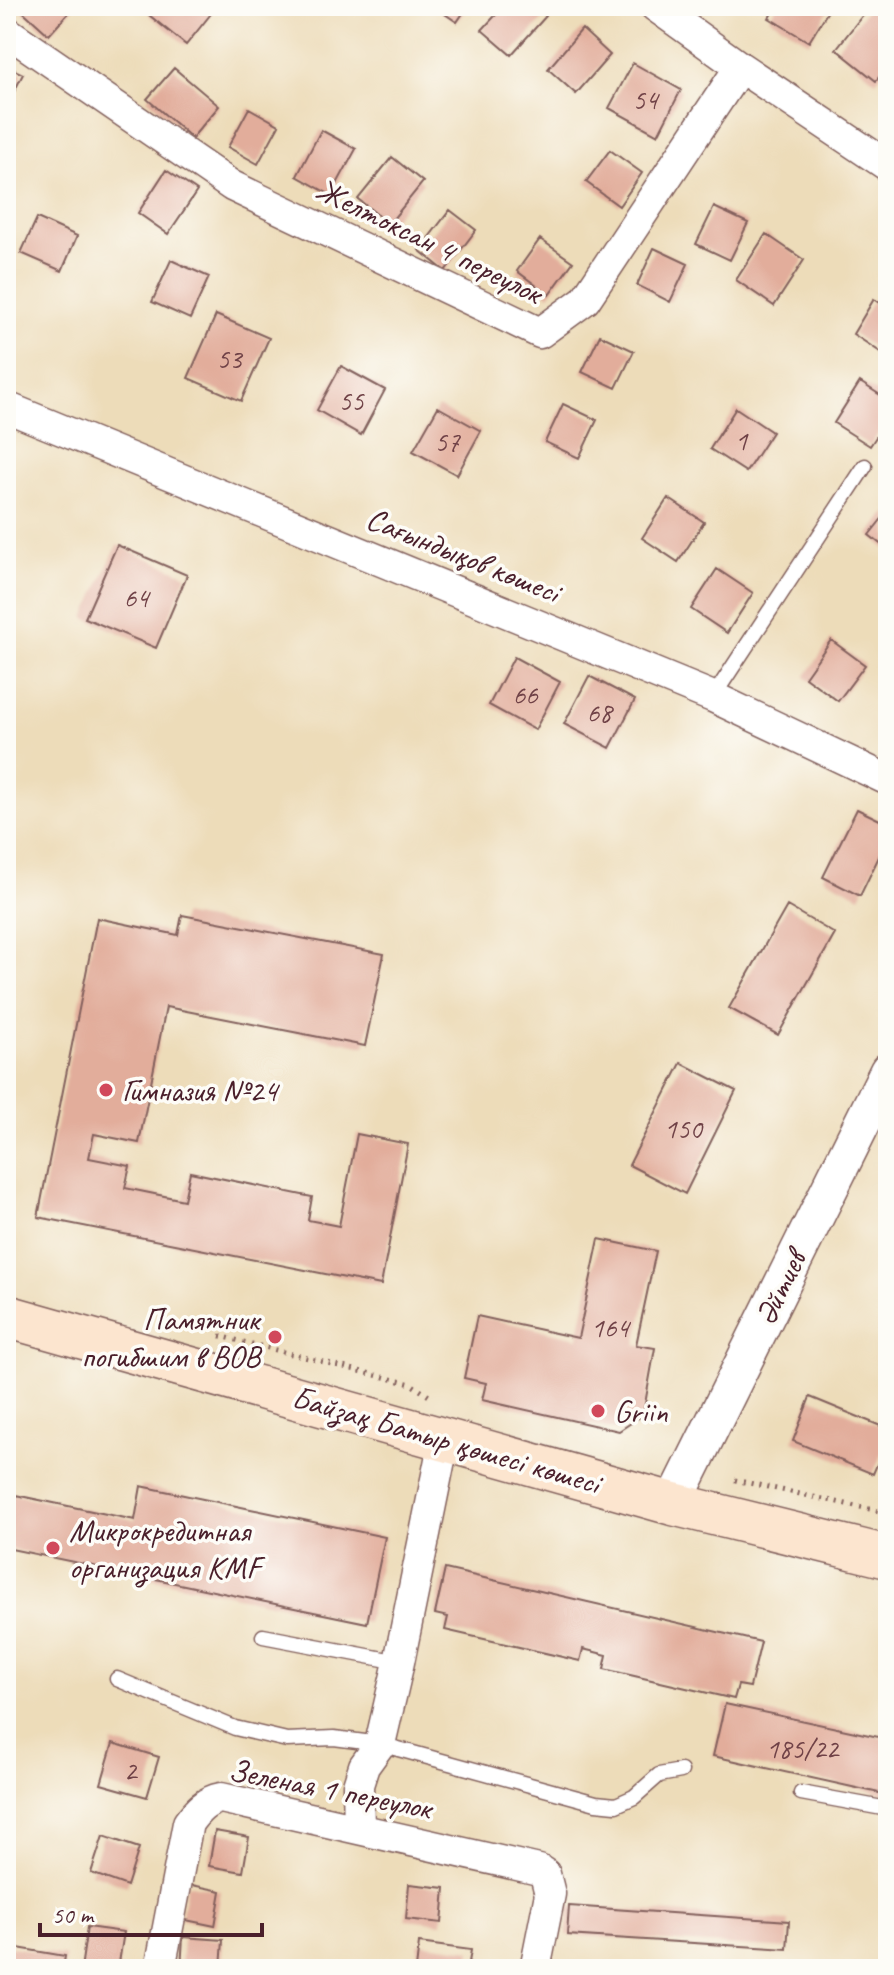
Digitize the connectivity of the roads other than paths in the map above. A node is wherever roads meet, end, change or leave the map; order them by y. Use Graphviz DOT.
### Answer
graph roads {
  1 [pos="655,6"];
  2 [pos="6,31"];
  3 [pos="740,67"];
  4 [pos="888,166"];
  5 [pos="6,407"];
  6 [pos="865,466"];
  7 [pos="713,697"];
  8 [pos="888,780"];
  9 [pos="888,1071"];
  10 [pos="6,1316"];
  11 [pos="444,1440"];
  12 [pos="673,1504"];
  13 [pos="888,1557"];
  14 [pos="263,1636"];
  15 [pos="399,1662"];
  16 [pos="117,1679"];
  17 [pos="380,1744"];
  18 [pos="681,1771"];
  19 [pos="801,1793"];
  20 [pos="888,1809"];
  21 [pos="359,1828"];
  22 [pos="160,1969"];
  23 [pos="535,1969"];
  1 -- 3 [label="street"];
  2 -- 3 [label="street, Желтоксан 4 переулок"];
  3 -- 4 [label="street"];
  5 -- 7 [label="street, Сағындықов көшесі"];
  6 -- 7 [label="lane"];
  7 -- 8 [label="street, Сағындықов көшесі"];
  9 -- 12 [label="street, Әйтиев"];
  10 -- 11 [label="main road, Байзақ Батыр қөшесі көшесі"];
  11 -- 12 [label="main road, Байзақ Батыр қөшесі көшесі"];
  11 -- 15 [label="street"];
  12 -- 13 [label="main road, Байзақ Батыр қөшесі көшесі"];
  14 -- 15 [label="lane"];
  15 -- 17 [label="street"];
  16 -- 17 [label="lane"];
  17 -- 18 [label="lane"];
  17 -- 21 [label="street"];
  19 -- 20 [label="lane"];
  21 -- 22 [label="street, Зеленая 1 переулок"];
  21 -- 23 [label="street, Зеленая 1 переулок"];
}
